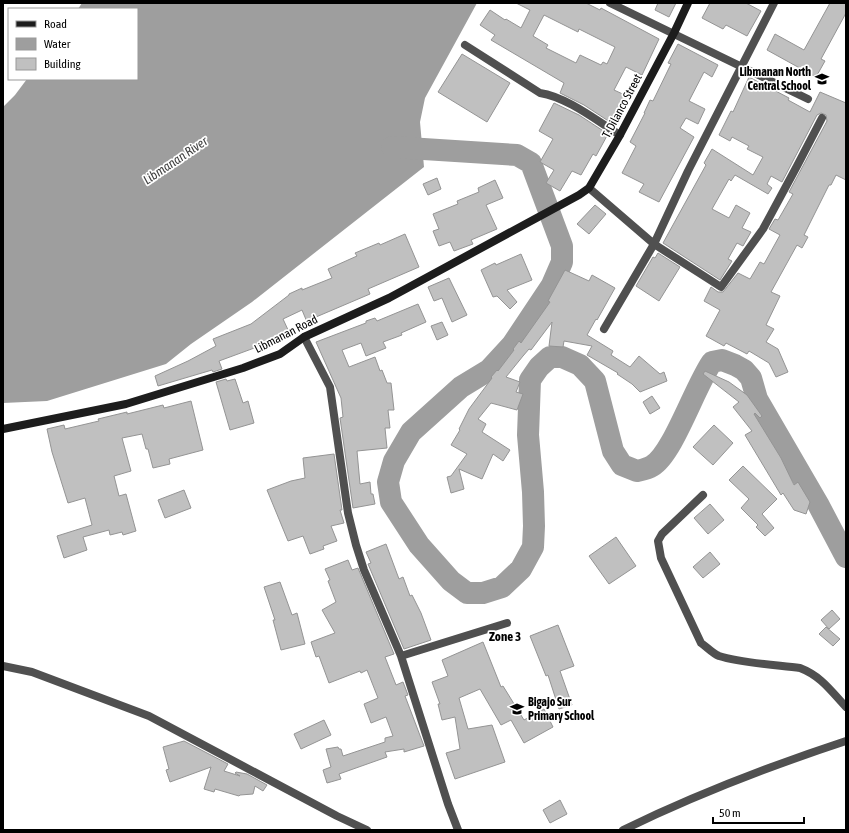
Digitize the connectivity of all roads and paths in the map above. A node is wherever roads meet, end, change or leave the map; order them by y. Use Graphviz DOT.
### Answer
graph roads {
  1 [pos="610,3"];
  2 [pos="688,3"];
  3 [pos="774,3"];
  4 [pos="674,33"];
  5 [pos="465,45"];
  6 [pos="740,67"];
  7 [pos="808,99"];
  8 [pos="822,118"];
  9 [pos="620,135"];
  10 [pos="589,188"];
  11 [pos="654,244"];
  12 [pos="604,329"];
  13 [pos="304,337"];
  14 [pos="3,429"];
  15 [pos="703,495"];
  16 [pos="507,623"];
  17 [pos="401,656"];
  18 [pos="3,666"];
  19 [pos="846,707"];
  20 [pos="846,741"];
  21 [pos="367,830"];
  22 [pos="458,830"];
  23 [pos="623,830"];
  1 -- 4 [label="street"];
  2 -- 4 [label="main road, T. Dilanco Street"];
  3 -- 6 [label="street"];
  4 -- 6 [label="street"];
  4 -- 9 [label="main road, T. Dilanco Street"];
  5 -- 9 [label="street"];
  6 -- 7 [label="street"];
  6 -- 11 [label="street"];
  8 -- 11 [label="street"];
  9 -- 10 [label="main road, T. Dilanco Street"];
  10 -- 11 [label="street"];
  10 -- 13 [label="main road, Libmanan Road"];
  11 -- 12 [label="street"];
  13 -- 14 [label="main road, Libmanan Road"];
  13 -- 17 [label="street"];
  15 -- 19 [label="street"];
  16 -- 17 [label="street"];
  17 -- 22 [label="street"];
  18 -- 21 [label="street"];
  20 -- 23 [label="street"];
}
